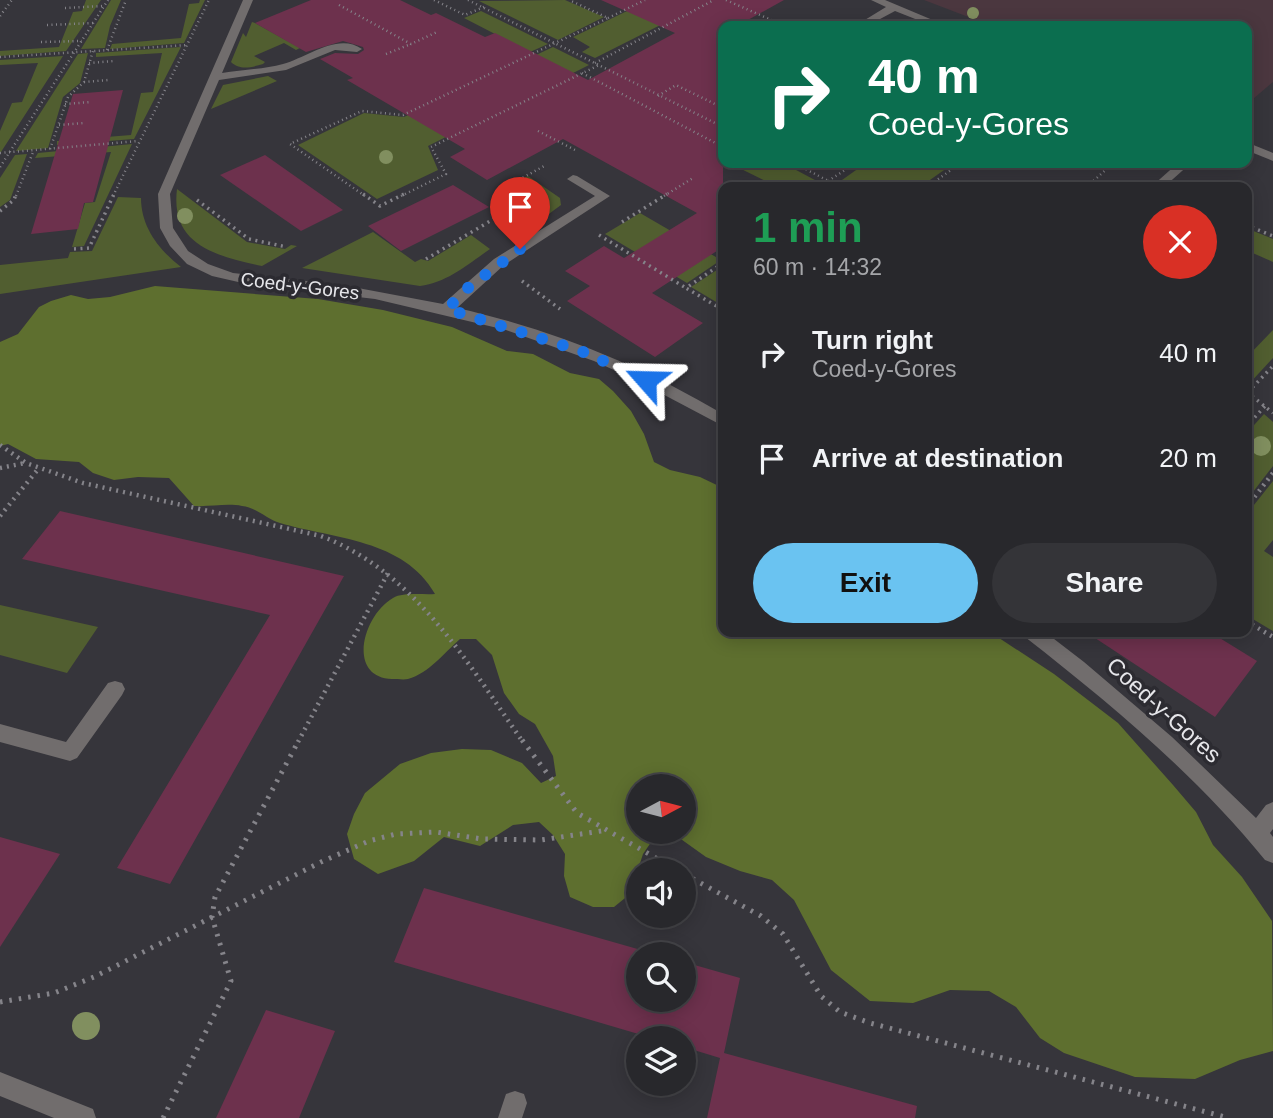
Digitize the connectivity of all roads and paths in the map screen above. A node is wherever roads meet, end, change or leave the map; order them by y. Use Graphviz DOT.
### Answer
graph roads {
  1 [pos="12,0"];
  2 [pos="108,0"];
  3 [pos="126,0"];
  4 [pos="209,0"];
  5 [pos="248,0"];
  6 [pos="435,0"];
  7 [pos="478,0"];
  8 [pos="569,0"];
  9 [pos="645,0"];
  10 [pos="714,0"];
  11 [pos="726,0"];
  12 [pos="876,0"];
  13 [pos="471,1"];
  14 [pos="339,5"];
  15 [pos="104,6"];
  16 [pos="484,7"];
  17 [pos="894,7"];
  18 [pos="65,8"];
  19 [pos="0,16"];
  20 [pos="608,18"];
  21 [pos="774,21"];
  22 [pos="869,21"];
  23 [pos="929,21"];
  24 [pos="94,23"];
  25 [pos="47,25"];
  26 [pos="438,32"];
  27 [pos="82,41"];
  28 [pos="41,42"];
  29 [pos="556,43"];
  30 [pos="188,45"];
  31 [pos="357,48"];
  32 [pos="107,50"];
  33 [pos="93,51"];
  34 [pos="74,52"];
  35 [pos="0,57"];
  36 [pos="114,61"];
  37 [pos="89,64"];
  38 [pos="597,64"];
  39 [pos="582,73"];
  40 [pos="216,77"];
  41 [pos="108,80"];
  42 [pos="84,82"];
  43 [pos="658,96"];
  44 [pos="91,102"];
  45 [pos="65,104"];
  46 [pos="718,105"];
  47 [pos="84,123"];
  48 [pos="59,125"];
  49 [pos="718,125"];
  50 [pos="538,131"];
  51 [pos="138,141"];
  52 [pos="718,145"];
  53 [pos="1252,148"];
  54 [pos="50,149"];
  55 [pos="575,150"];
  56 [pos="33,152"];
  57 [pos="0,153"];
  58 [pos="9,153"];
  59 [pos="1273,157"];
  60 [pos="0,167"];
  61 [pos="803,168"];
  62 [pos="849,168"];
  63 [pos="954,168"];
  64 [pos="1108,168"];
  65 [pos="1179,168"];
  66 [pos="693,178"];
  67 [pos="573,179"];
  68 [pos="828,181"];
  69 [pos="934,182"];
  70 [pos="1092,182"];
  71 [pos="1163,182"];
  72 [pos="189,194"];
  73 [pos="0,211"];
  74 [pos="619,223"];
  75 [pos="1252,227"];
  76 [pos="609,229"];
  77 [pos="1273,236"];
  78 [pos="287,247"];
  79 [pos="74,249"];
  80 [pos="426,259"];
  81 [pos="718,266"];
  82 [pos="533,274"];
  83 [pos="686,288"];
  84 [pos="718,307"];
  85 [pos="447,309"];
  86 [pos="563,311"];
  87 [pos="1273,366"];
  88 [pos="1252,387"];
  89 [pos="1252,396"];
  90 [pos="1265,406"];
  91 [pos="1273,413"];
  92 [pos="718,418"];
  93 [pos="1252,420"];
  94 [pos="0,445"];
  95 [pos="26,463"];
  96 [pos="0,468"];
  97 [pos="40,468"];
  98 [pos="1273,473"];
  99 [pos="1252,500"];
  100 [pos="0,516"];
  101 [pos="388,573"];
  102 [pos="1252,625"];
  103 [pos="1038,637"];
  104 [pos="1273,637"];
  105 [pos="115,689"];
  106 [pos="0,733"];
  107 [pos="1273,812"];
  108 [pos="608,830"];
  109 [pos="1257,833"];
  110 [pos="1273,853"];
  111 [pos="656,858"];
  112 [pos="696,881"];
  113 [pos="212,917"];
  114 [pos="0,1002"];
  115 [pos="0,1084"];
  116 [pos="84,1118"];
  117 [pos="163,1118"];
  118 [pos="1229,1118"];
  1 -- 19 [label="path"];
  2 -- 15 [label="path"];
  3 -- 32 [label="path"];
  4 -- 30 [label="path"];
  5 -- 40 [label="street, Coed-y-Gores"];
  6 -- 16 [label="path"];
  7 -- 13 [label="path"];
  8 -- 20 [label="path"];
  9 -- 20 [label="path"];
  10 -- 38 [label="path"];
  11 -- 21 [label="path"];
  12 -- 17 [label="street"];
  13 -- 16 [label="path"];
  14 -- 26 [label="path"];
  15 -- 18 [label="path"];
  15 -- 24 [label="path"];
  16 -- 29 [label="path"];
  17 -- 22 [label="street"];
  17 -- 23 [label="street"];
  20 -- 29 [label="path"];
  24 -- 25 [label="path"];
  24 -- 27 [label="path"];
  27 -- 28 [label="path"];
  27 -- 34 [label="path"];
  29 -- 38 [label="path"];
  29 -- 39 [label="path"];
  30 -- 32 [label="path"];
  30 -- 51 [label="path"];
  31 -- 40 [label="street"];
  32 -- 33 [label="path"];
  33 -- 34 [label="path"];
  33 -- 37 [label="path"];
  34 -- 35 [label="path"];
  34 -- 58 [label="path"];
  36 -- 37 [label="path"];
  37 -- 42 [label="path"];
  38 -- 39 [label="path"];
  38 -- 43 [label="path"];
  39 -- 52 [label="path"];
  40 -- 85 [label="street, Coed-y-Gores"];
  41 -- 42 [label="path"];
  42 -- 45 [label="path"];
  43 -- 46 [label="path"];
  43 -- 49 [label="path"];
  44 -- 45 [label="path"];
  45 -- 48 [label="path"];
  47 -- 48 [label="path"];
  48 -- 54 [label="path"];
  50 -- 55 [label="path"];
  51 -- 54 [label="path"];
  51 -- 79 [label="path"];
  53 -- 59 [label="street"];
  54 -- 56 [label="path"];
  56 -- 58 [label="path"];
  56 -- 73 [label="path"];
  57 -- 58 [label="path"];
  58 -- 60 [label="path"];
  61 -- 68 [label="path"];
  62 -- 68 [label="path"];
  63 -- 69 [label="path"];
  64 -- 70 [label="path"];
  65 -- 71 [label="street"];
  66 -- 74 [label="path"];
  67 -- 80 [label="path"];
  67 -- 85 [label="street"];
  72 -- 78 [label="path"];
  75 -- 77 [label="path"];
  76 -- 83 [label="path"];
  81 -- 83 [label="path"];
  82 -- 86 [label="path"];
  83 -- 84 [label="path"];
  85 -- 92 [label="street, Coed-y-Gores"];
  87 -- 88 [label="path"];
  89 -- 90 [label="path"];
  90 -- 91 [label="path"];
  90 -- 93 [label="path"];
  94 -- 95 [label="path"];
  95 -- 96 [label="path"];
  95 -- 97 [label="path"];
  97 -- 100 [label="path"];
  97 -- 101 [label="path"];
  98 -- 99 [label="path"];
  101 -- 108 [label="path"];
  101 -- 113 [label="path"];
  102 -- 104 [label="path"];
  103 -- 109 [label="street, Coed-y-Gores"];
  105 -- 106 [label="street"];
  107 -- 109 [label="street"];
  108 -- 111 [label="path"];
  108 -- 113 [label="path"];
  109 -- 110 [label="street, Coed-y-Gores"];
  112 -- 118 [label="path"];
  113 -- 114 [label="path"];
  113 -- 117 [label="path"];
  115 -- 116 [label="street"];
}
